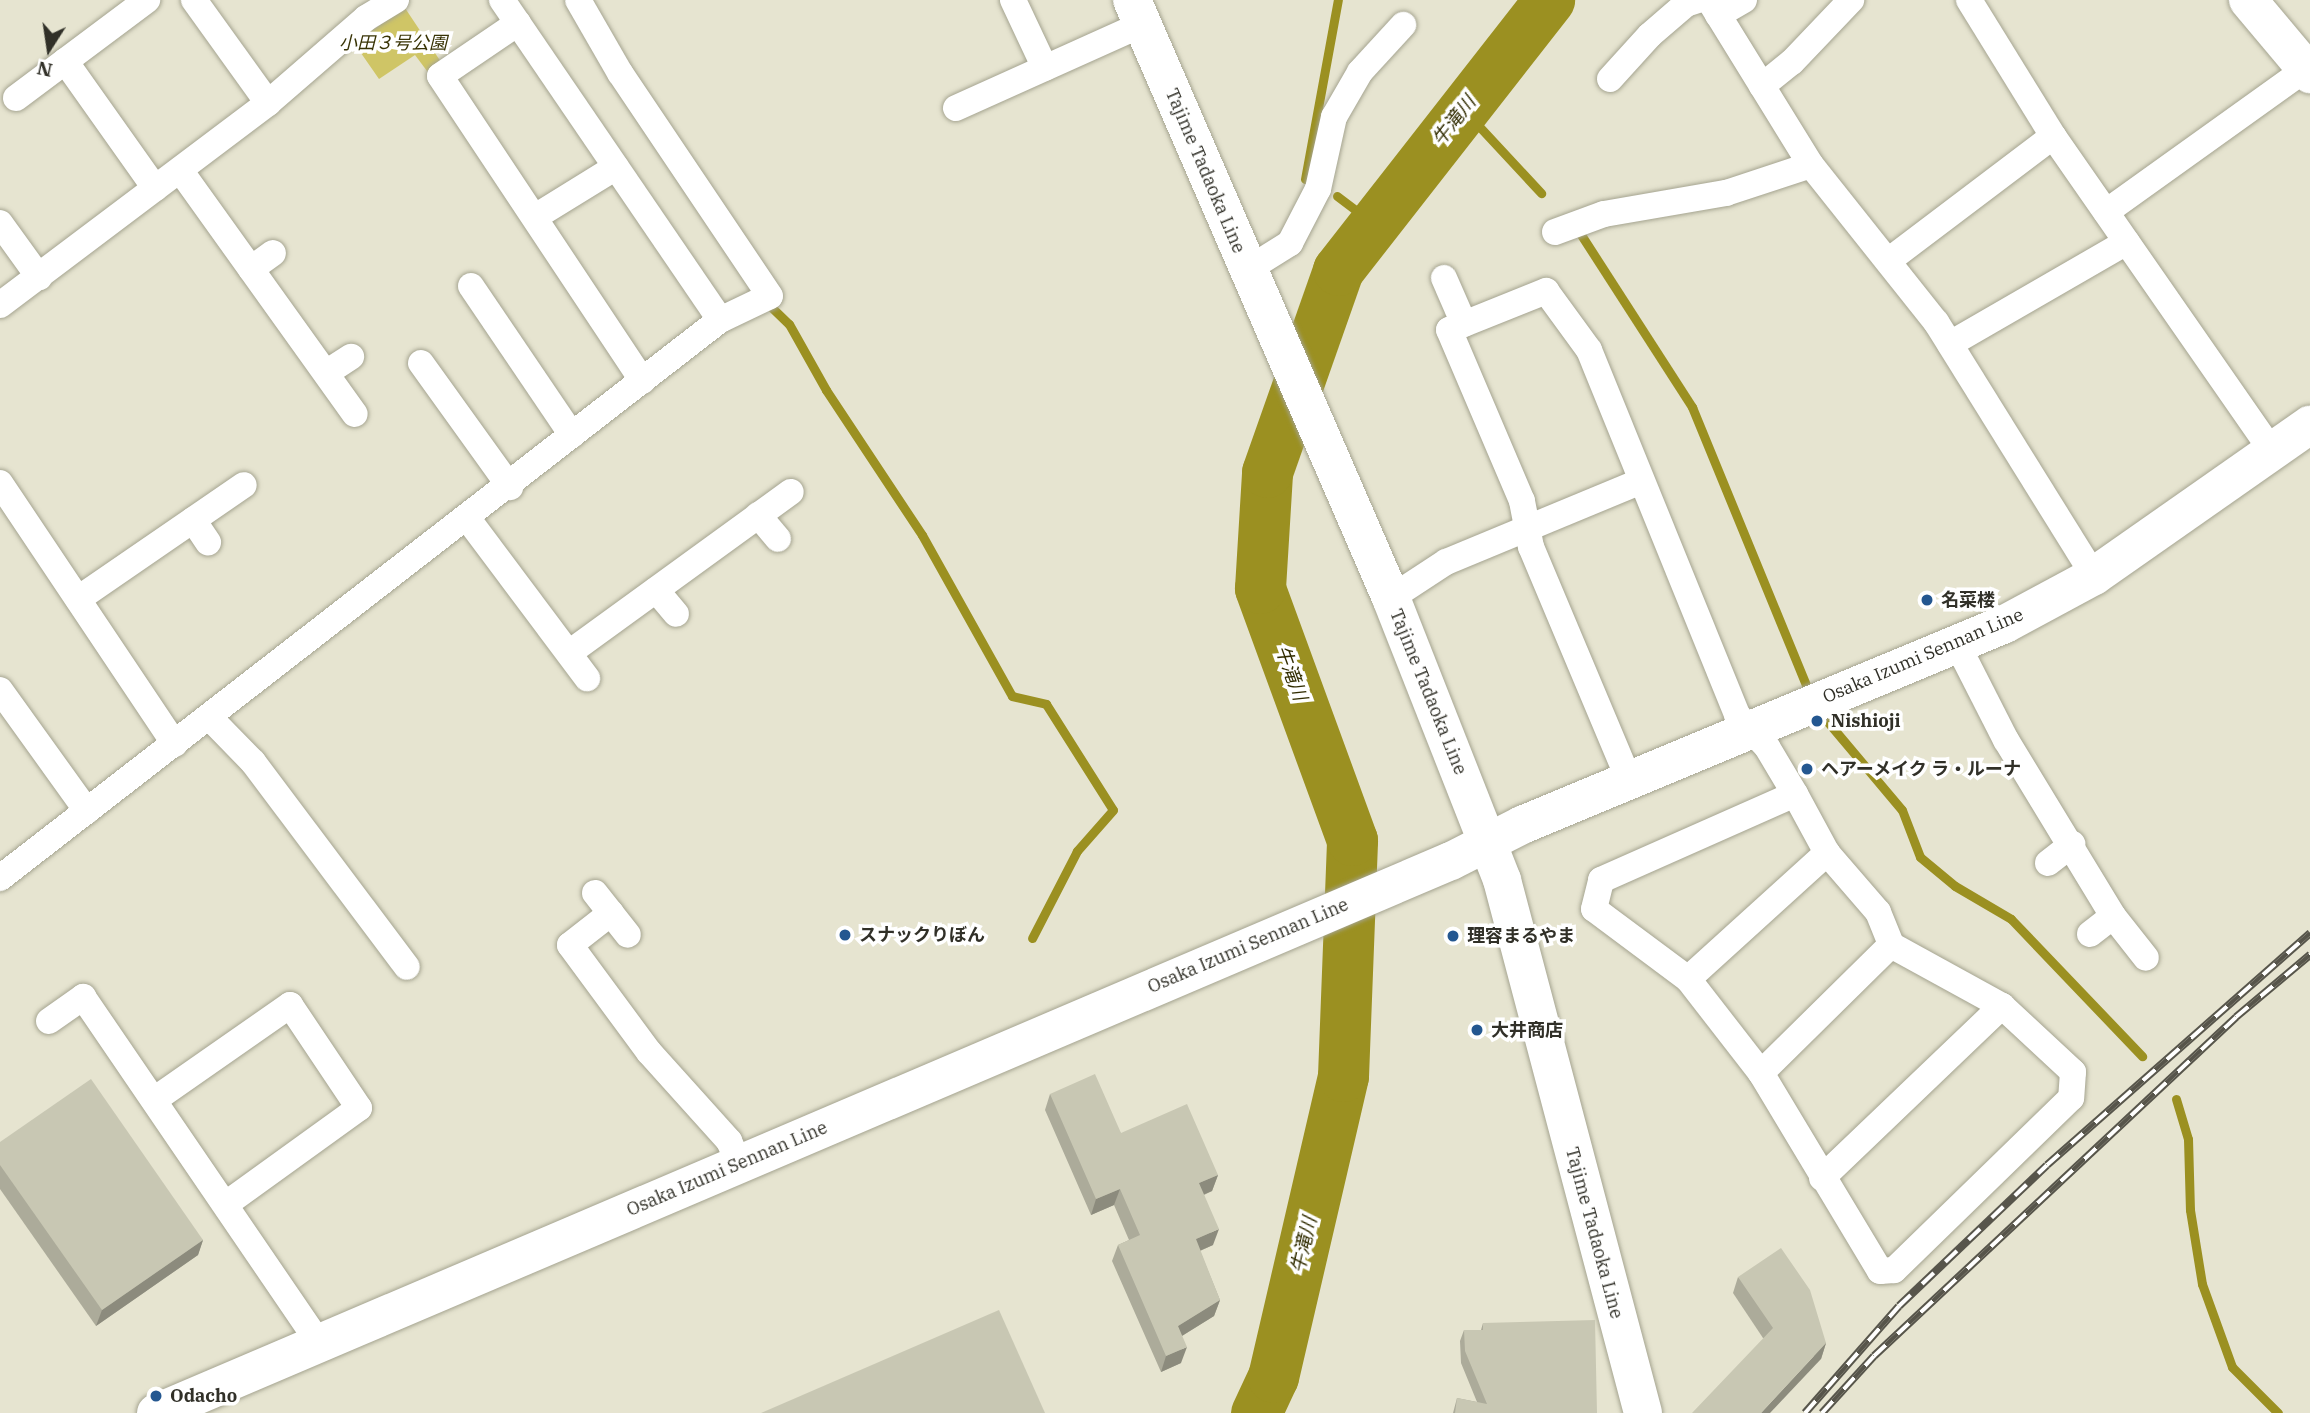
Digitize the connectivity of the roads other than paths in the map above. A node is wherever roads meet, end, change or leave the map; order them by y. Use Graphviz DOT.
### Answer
graph roads {
  1 [pos="146,0"];
  2 [pos="194,0"];
  3 [pos="396,0"];
  4 [pos="502,0"];
  5 [pos="578,0"];
  6 [pos="1013,0"];
  7 [pos="1744,0"];
  8 [pos="1851,0"];
  9 [pos="1969,0"];
  10 [pos="2248,0"];
  11 [pos="2282,0"];
  12 [pos="1708,5"];
  13 [pos="1138,12"];
  14 [pos="518,23"];
  15 [pos="1403,25"];
  16 [pos="2309,60"];
  17 [pos="65,61"];
  18 [pos="1045,68"];
  19 [pos="1610,79"];
  20 [pos="1762,86"];
  21 [pos="16,98"];
  22 [pos="268,103"];
  23 [pos="956,108"];
  24 [pos="2053,136"];
  25 [pos="1811,166"];
  26 [pos="616,167"];
  27 [pos="180,170"];
  28 [pos="155,188"];
  29 [pos="2106,212"];
  30 [pos="535,217"];
  31 [pos="0,223"];
  32 [pos="1555,232"];
  33 [pos="2127,242"];
  34 [pos="273,253"];
  35 [pos="1888,261"];
  36 [pos="251,269"];
  37 [pos="1247,270"];
  38 [pos="39,277"];
  39 [pos="1444,278"];
  40 [pos="471,286"];
  41 [pos="0,305"];
  42 [pos="720,320"];
  43 [pos="1464,324"];
  44 [pos="1950,344"];
  45 [pos="351,357"];
  46 [pos="421,363"];
  47 [pos="326,373"];
  48 [pos="643,381"];
  49 [pos="355,414"];
  50 [pos="2310,425"];
  51 [pos="572,435"];
  52 [pos="2273,452"];
  53 [pos="1639,482"];
  54 [pos="0,483"];
  55 [pos="244,485"];
  56 [pos="510,487"];
  57 [pos="790,492"];
  58 [pos="758,515"];
  59 [pos="468,519"];
  60 [pos="192,520"];
  61 [pos="1526,526"];
  62 [pos="778,539"];
  63 [pos="208,542"];
  64 [pos="2094,576"];
  65 [pos="656,590"];
  66 [pos="1391,598"];
  67 [pos="78,599"];
  68 [pos="676,614"];
  69 [pos="1957,644"];
  70 [pos="569,653"];
  71 [pos="587,678"];
  72 [pos="0,690"];
  73 [pos="210,718"];
  74 [pos="1751,730"];
  75 [pos="176,744"];
  76 [pos="1629,780"];
  77 [pos="1795,794"];
  78 [pos="87,811"];
  79 [pos="1488,843"];
  80 [pos="2072,845"];
  81 [pos="1827,853"];
  82 [pos="2048,863"];
  83 [pos="0,878"];
  84 [pos="595,892"];
  85 [pos="611,913"];
  86 [pos="2113,916"];
  87 [pos="2090,934"];
  88 [pos="628,935"];
  89 [pos="1891,945"];
  90 [pos="2146,958"];
  91 [pos="407,967"];
  92 [pos="1688,979"];
  93 [pos="2002,1006"];
  94 [pos="48,1021"];
  95 [pos="1761,1073"];
  96 [pos="154,1100"];
  97 [pos="739,1163"];
  98 [pos="1822,1178"];
  99 [pos="226,1204"];
  100 [pos="319,1343"];
  101 [pos="156,1413"];
  102 [pos="1643,1413"];
  1 -- 17 [label="street"];
  2 -- 22 [label="street"];
  3 -- 22 [label="street"];
  4 -- 14 [label="street"];
  5 -- 42 [label="street"];
  6 -- 18 [label="street"];
  7 -- 12 [label="street"];
  8 -- 20 [label="street"];
  9 -- 24 [label="street"];
  10 -- 16 [label="main road"];
  11 -- 16 [label="main road"];
  12 -- 19 [label="street"];
  12 -- 20 [label="street"];
  13 -- 18 [label="street"];
  13 -- 37 [label="main road, Tajime Tadaoka Line"];
  14 -- 26 [label="street"];
  14 -- 30 [label="street"];
  15 -- 37 [label="street"];
  16 -- 29 [label="street"];
  17 -- 21 [label="street"];
  17 -- 28 [label="street"];
  18 -- 23 [label="street"];
  20 -- 25 [label="street"];
  22 -- 27 [label="street"];
  24 -- 29 [label="street"];
  24 -- 35 [label="street"];
  25 -- 32 [label="street"];
  25 -- 35 [label="street"];
  26 -- 30 [label="street"];
  26 -- 42 [label="street"];
  27 -- 28 [label="street"];
  27 -- 36 [label="street"];
  28 -- 38 [label="street"];
  29 -- 33 [label="street"];
  30 -- 48 [label="street"];
  31 -- 38 [label="street"];
  33 -- 44 [label="street"];
  33 -- 52 [label="street"];
  34 -- 36 [label="street"];
  35 -- 44 [label="street"];
  36 -- 47 [label="street"];
  37 -- 66 [label="main road, Tajime Tadaoka Line"];
  38 -- 41 [label="street"];
  39 -- 43 [label="street"];
  40 -- 51 [label="street"];
  42 -- 48 [label="street"];
  43 -- 53 [label="street"];
  43 -- 61 [label="street"];
  44 -- 64 [label="street"];
  45 -- 47 [label="street"];
  46 -- 56 [label="street"];
  47 -- 49 [label="street"];
  48 -- 51 [label="street"];
  50 -- 52 [label="main road, Osaka Izumi Sennan Line"];
  51 -- 56 [label="street"];
  52 -- 64 [label="main road, Osaka Izumi Sennan Line"];
  53 -- 61 [label="street"];
  53 -- 74 [label="street"];
  54 -- 67 [label="street"];
  55 -- 60 [label="street"];
  56 -- 59 [label="street"];
  57 -- 58 [label="street"];
  58 -- 62 [label="street"];
  58 -- 65 [label="street"];
  59 -- 70 [label="street"];
  59 -- 73 [label="street"];
  60 -- 63 [label="street"];
  60 -- 67 [label="street"];
  61 -- 66 [label="street"];
  61 -- 76 [label="street"];
  64 -- 69 [label="main road, Osaka Izumi Sennan Line"];
  65 -- 68 [label="street"];
  65 -- 70 [label="street"];
  66 -- 79 [label="main road, Tajime Tadaoka Line"];
  67 -- 75 [label="street"];
  69 -- 74 [label="main road, Osaka Izumi Sennan Line"];
  69 -- 80 [label="street"];
  70 -- 71 [label="street"];
  72 -- 78 [label="street"];
  73 -- 75 [label="street"];
  73 -- 91 [label="street"];
  74 -- 76 [label="main road, Osaka Izumi Sennan Line"];
  74 -- 77 [label="street"];
  75 -- 78 [label="street"];
  76 -- 79 [label="main road, Osaka Izumi Sennan Line"];
  77 -- 81 [label="street"];
  77 -- 92 [label="street"];
  78 -- 83 [label="street"];
  79 -- 97 [label="main road, Osaka Izumi Sennan Line"];
  79 -- 102 [label="main road, Tajime Tadaoka Line"];
  80 -- 82 [label="street"];
  80 -- 86 [label="street"];
  81 -- 89 [label="street"];
  81 -- 92 [label="street"];
  84 -- 85 [label="street"];
  85 -- 88 [label="street"];
  85 -- 97 [label="street"];
  86 -- 87 [label="street"];
  86 -- 90 [label="street"];
  89 -- 93 [label="street"];
  89 -- 95 [label="street"];
  92 -- 95 [label="street"];
  93 -- 98 [label="street"];
  93 -- 98 [label="street"];
  94 -- 96 [label="street"];
  95 -- 98 [label="street"];
  96 -- 99 [label="street"];
  96 -- 99 [label="street"];
  97 -- 100 [label="main road, Osaka Izumi Sennan Line"];
  99 -- 100 [label="street"];
  100 -- 101 [label="main road, Osaka Izumi Sennan Line"];
}
